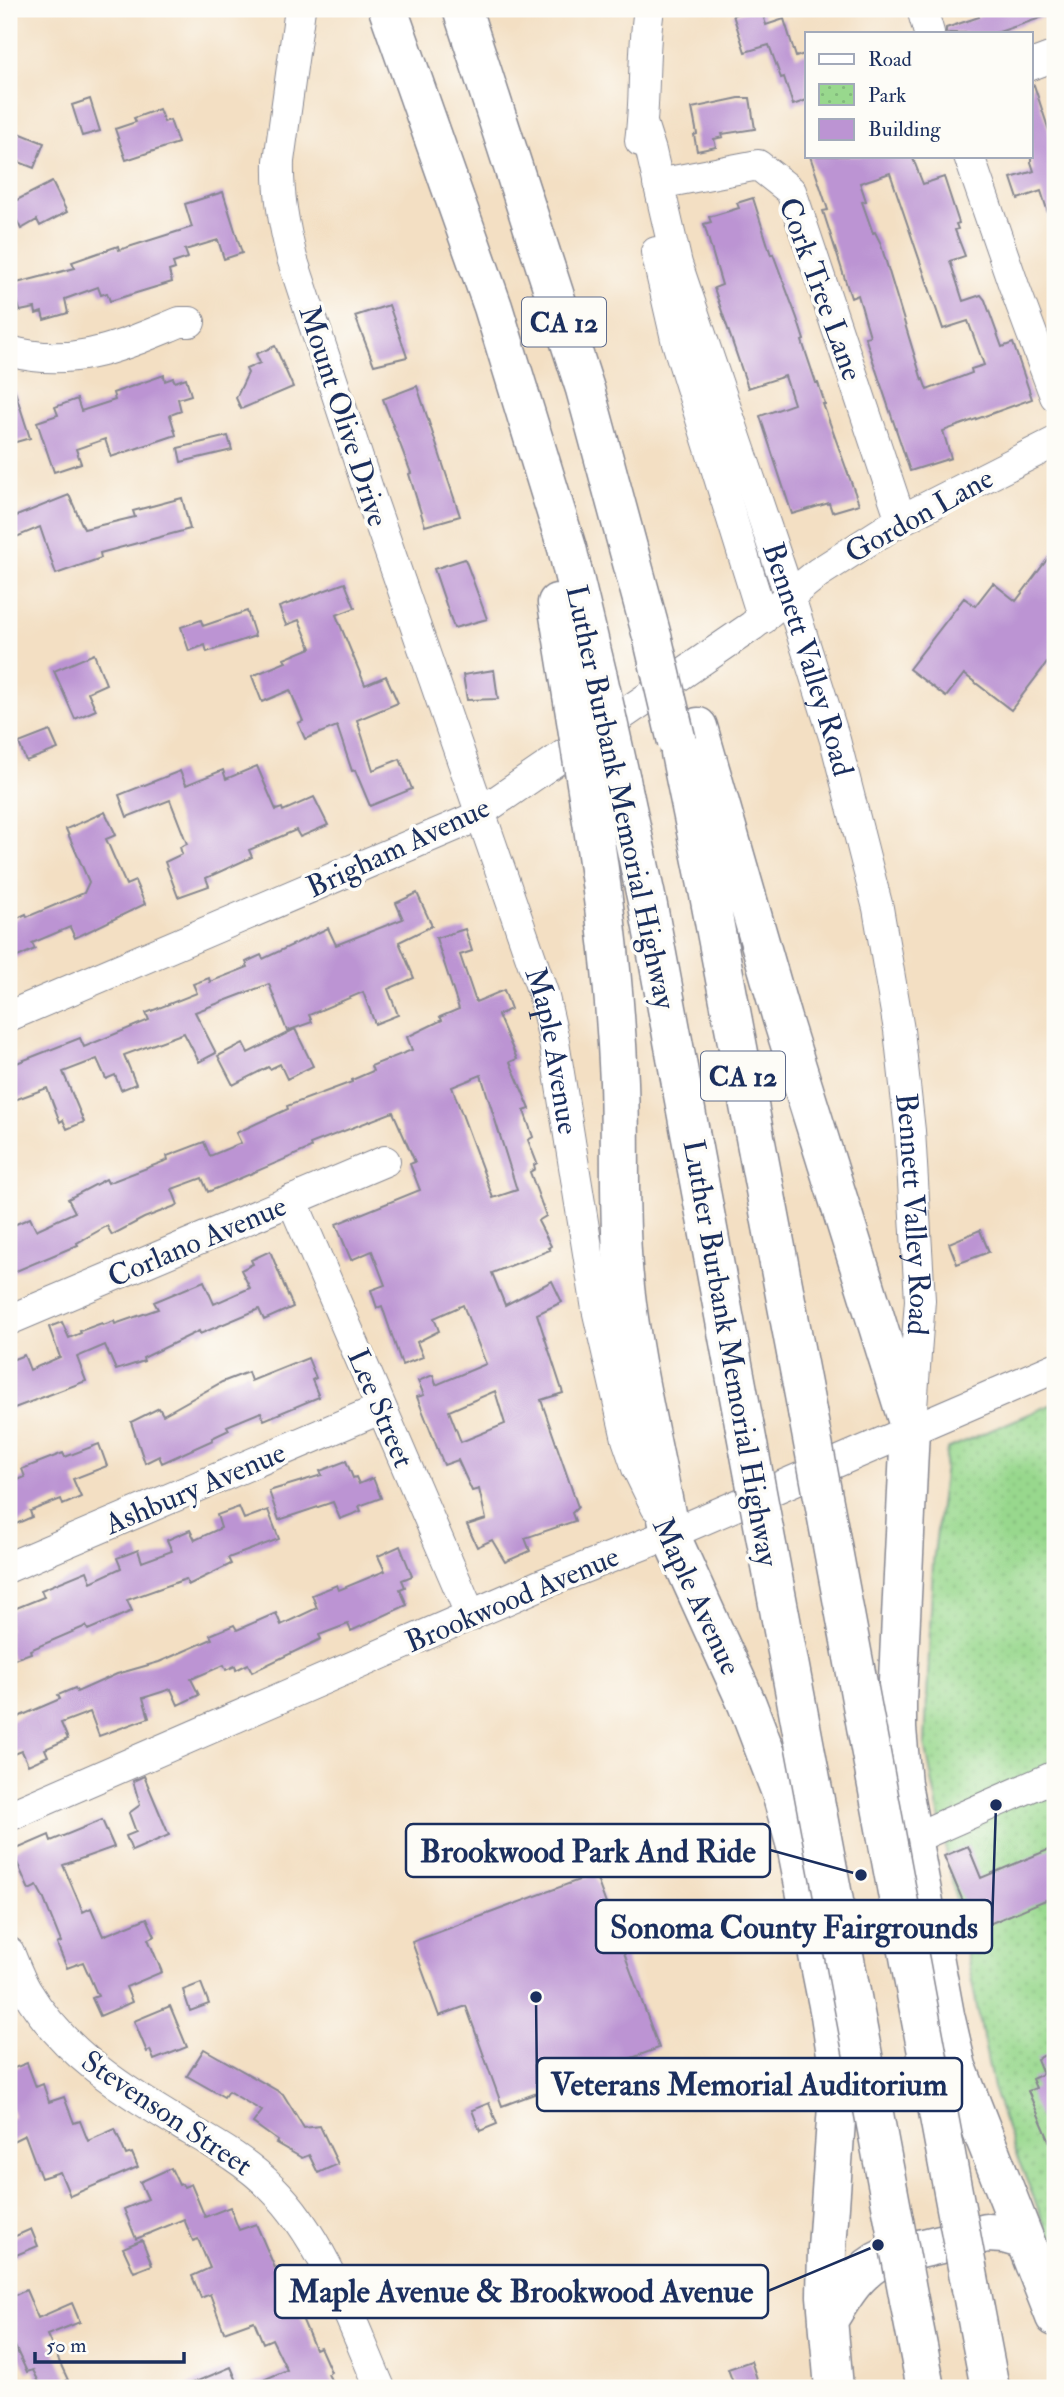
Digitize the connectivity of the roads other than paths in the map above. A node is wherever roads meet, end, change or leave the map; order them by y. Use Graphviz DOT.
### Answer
graph roads {
  1 [pos="300,9"];
  2 [pos="388,9"];
  3 [pos="461,9"];
  4 [pos="649,9"];
  5 [pos="922,9"];
  6 [pos="929,32"];
  7 [pos="1055,56"];
  8 [pos="1032,65"];
  9 [pos="642,123"];
  10 [pos="970,158"];
  11 [pos="658,184"];
  12 [pos="190,322"];
  13 [pos="9,351"];
  14 [pos="1055,396"];
  15 [pos="1055,442"];
  16 [pos="901,520"];
  17 [pos="790,597"];
  18 [pos="763,619"];
  19 [pos="585,686"];
  20 [pos="687,734"];
  21 [pos="481,812"];
  22 [pos="9,1016"];
  23 [pos="385,1161"];
  24 [pos="292,1200"];
  25 [pos="9,1320"];
  26 [pos="1055,1368"];
  27 [pos="380,1409"];
  28 [pos="910,1429"];
  29 [pos="670,1534"];
  30 [pos="9,1567"];
  31 [pos="471,1616"];
  32 [pos="1055,1776"];
  33 [pos="9,1816"];
  34 [pos="912,1839"];
  35 [pos="9,1952"];
  36 [pos="1025,2240"];
  37 [pos="1055,2317"];
  38 [pos="828,2321"];
  39 [pos="380,2388"];
  40 [pos="834,2388"];
  41 [pos="926,2388"];
  42 [pos="990,2388"];
  1 -- 21 [label="street, Mount Olive Drive"];
  2 -- 19 [label="main road, Luther Burbank Memorial Highway / CA 12"];
  3 -- 20 [label="main road, Luther Burbank Memorial Highway / CA 12, bridge"];
  4 -- 9 [label="street, Bennett Valley Road"];
  5 -- 6 [label="street"];
  7 -- 8 [label="street"];
  9 -- 11 [label="street, Bennett Valley Road"];
  9 -- 18 [label="street, Bennett Valley Road"];
  10 -- 14 [label="street"];
  11 -- 16 [label="street, Cork Tree Lane"];
  11 -- 17 [label="street, Bennett Valley Road"];
  12 -- 13 [label="street"];
  15 -- 16 [label="street, Gordon Lane"];
  16 -- 17 [label="street, Gordon Lane"];
  17 -- 18 [label="street, Brigham Avenue"];
  17 -- 28 [label="street, Bennett Valley Road"];
  18 -- 21 [label="street, Brigham Avenue"];
  19 -- 29 [label="main road, bridge"];
  19 -- 41 [label="main road, Luther Burbank Memorial Highway / CA 12, bridge"];
  20 -- 28 [label="main road"];
  20 -- 42 [label="main road, Luther Burbank Memorial Highway / CA 12, bridge"];
  21 -- 22 [label="street, Brigham Avenue"];
  21 -- 29 [label="street, Maple Avenue"];
  23 -- 24 [label="street, Corlano Avenue"];
  24 -- 25 [label="street, Corlano Avenue"];
  24 -- 27 [label="street, Lee Street"];
  26 -- 28 [label="street, Brookwood Avenue"];
  27 -- 30 [label="street, Ashbury Avenue"];
  27 -- 31 [label="street, Lee Street"];
  28 -- 29 [label="street, Brookwood Avenue"];
  28 -- 34 [label="main road, Bennett Valley Road"];
  29 -- 31 [label="street, Brookwood Avenue"];
  29 -- 38 [label="main road, Maple Avenue"];
  31 -- 33 [label="street, Brookwood Avenue"];
  32 -- 34 [label="street"];
  34 -- 36 [label="main road, Bennett Valley Road"];
  35 -- 39 [label="street, Stevenson Street"];
  36 -- 37 [label="main road, Bennett Valley Road"];
  36 -- 38 [label="main road"];
  38 -- 40 [label="main road, Maple Avenue"];
}
